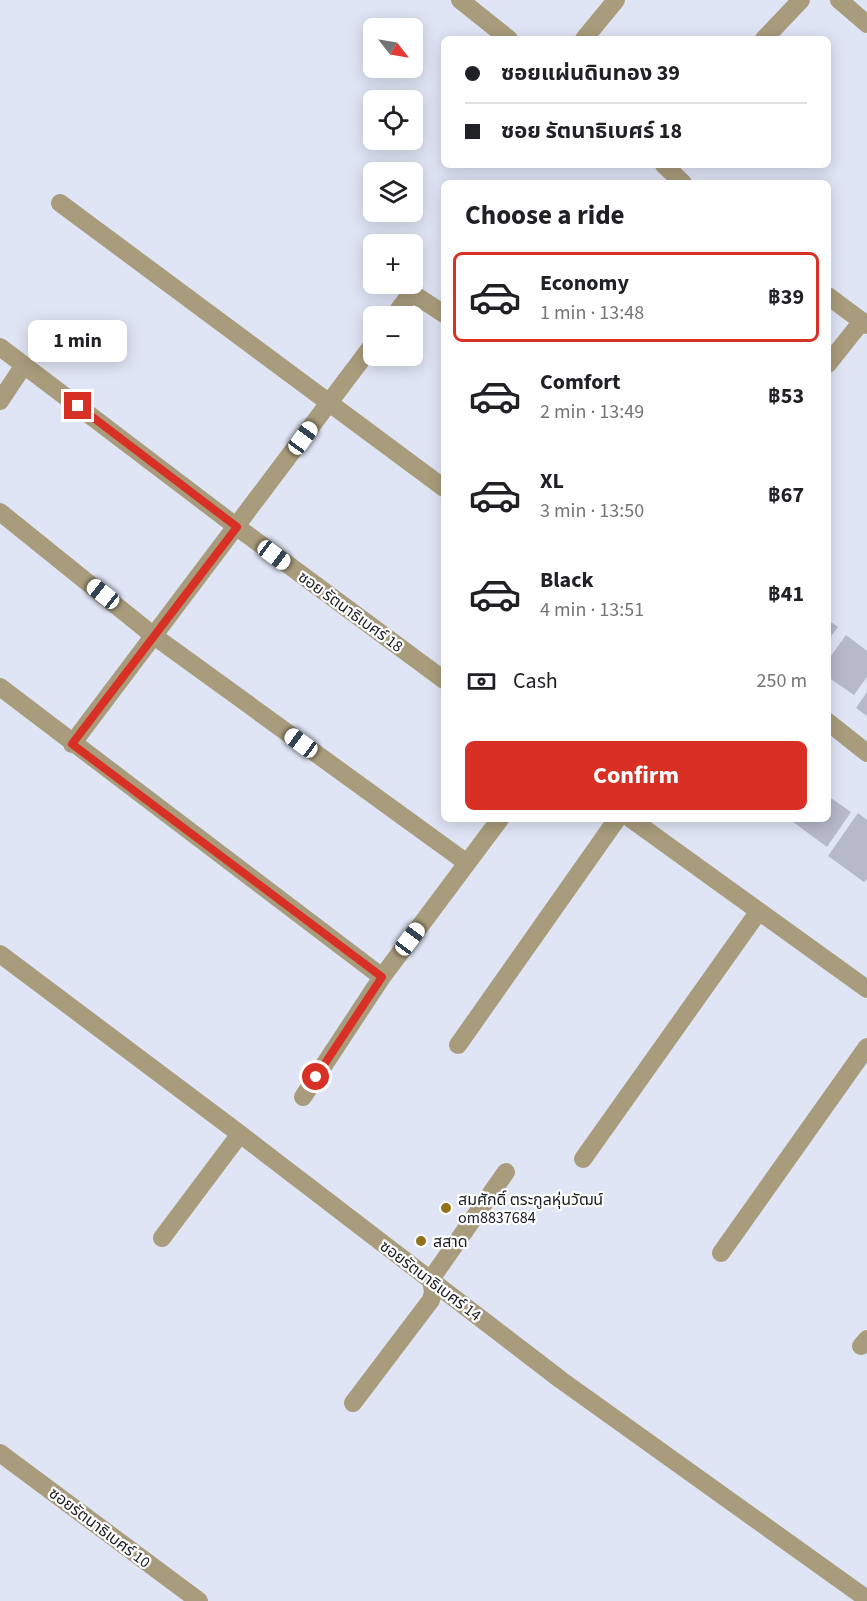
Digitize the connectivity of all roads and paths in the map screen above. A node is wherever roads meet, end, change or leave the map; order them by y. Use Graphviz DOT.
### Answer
graph roads {
  1 [pos="460,0"];
  2 [pos="616,0"];
  3 [pos="801,0"];
  4 [pos="839,0"];
  5 [pos="867,24"];
  6 [pos="505,36"];
  7 [pos="586,36"];
  8 [pos="767,36"];
  9 [pos="667,168"];
  10 [pos="681,180"];
  11 [pos="60,203"];
  12 [pos="831,298"];
  13 [pos="402,306"];
  14 [pos="441,313"];
  15 [pos="864,323"];
  16 [pos="0,347"];
  17 [pos="363,357"];
  18 [pos="831,361"];
  19 [pos="24,365"];
  20 [pos="0,401"];
  21 [pos="329,402"];
  22 [pos="441,486"];
  23 [pos="0,512"];
  24 [pos="237,527"];
  25 [pos="154,636"];
  26 [pos="441,678"];
  27 [pos="0,687"];
  28 [pos="831,724"];
  29 [pos="72,744"];
  30 [pos="867,753"];
  31 [pos="498,822"];
  32 [pos="615,822"];
  33 [pos="635,822"];
  34 [pos="467,863"];
  35 [pos="759,911"];
  36 [pos="0,954"];
  37 [pos="382,977"];
  38 [pos="867,989"];
  39 [pos="458,1045"];
  40 [pos="867,1047"];
  41 [pos="303,1097"];
  42 [pos="240,1134"];
  43 [pos="583,1159"];
  44 [pos="506,1172"];
  45 [pos="162,1238"];
  46 [pos="721,1253"];
  47 [pos="431,1279"];
  48 [pos="352,1403"];
  49 [pos="0,1453"];
  50 [pos="867,1599"];
  51 [pos="199,1601"];
  1 -- 6 [label="street"];
  2 -- 7 [label="street"];
  3 -- 8 [label="street"];
  4 -- 5 [label="street"];
  9 -- 10 [label="street"];
  11 -- 21 [label="street"];
  12 -- 15 [label="street"];
  13 -- 14 [label="street"];
  15 -- 18 [label="street"];
  16 -- 19 [label="street, ซอย รัตนาธิเบศร์ 18"];
  17 -- 21 [label="street"];
  19 -- 20 [label="street"];
  19 -- 24 [label="street, ซอย รัตนาธิเบศร์ 18"];
  21 -- 22 [label="street"];
  21 -- 24 [label="street"];
  23 -- 25 [label="street"];
  24 -- 25 [label="street"];
  24 -- 26 [label="street, ซอย รัตนาธิเบศร์ 18"];
  25 -- 29 [label="street"];
  25 -- 34 [label="street"];
  27 -- 29 [label="street"];
  28 -- 30 [label="street"];
  29 -- 37 [label="street"];
  31 -- 34 [label="street"];
  32 -- 39 [label="street"];
  33 -- 35 [label="street"];
  34 -- 37 [label="street"];
  35 -- 38 [label="street"];
  35 -- 43 [label="street"];
  36 -- 42 [label="street, ซอยรัตนาธิเบศร์ 14"];
  37 -- 41 [label="street"];
  40 -- 46 [label="street"];
  42 -- 45 [label="street"];
  42 -- 47 [label="street, ซอยรัตนาธิเบศร์ 14"];
  44 -- 47 [label="street"];
  47 -- 48 [label="street"];
  47 -- 50 [label="street, ซอยรัตนาธิเบศร์ 14"];
  49 -- 51 [label="street, ซอยรัตนาธิเบศร์ 10"];
}
